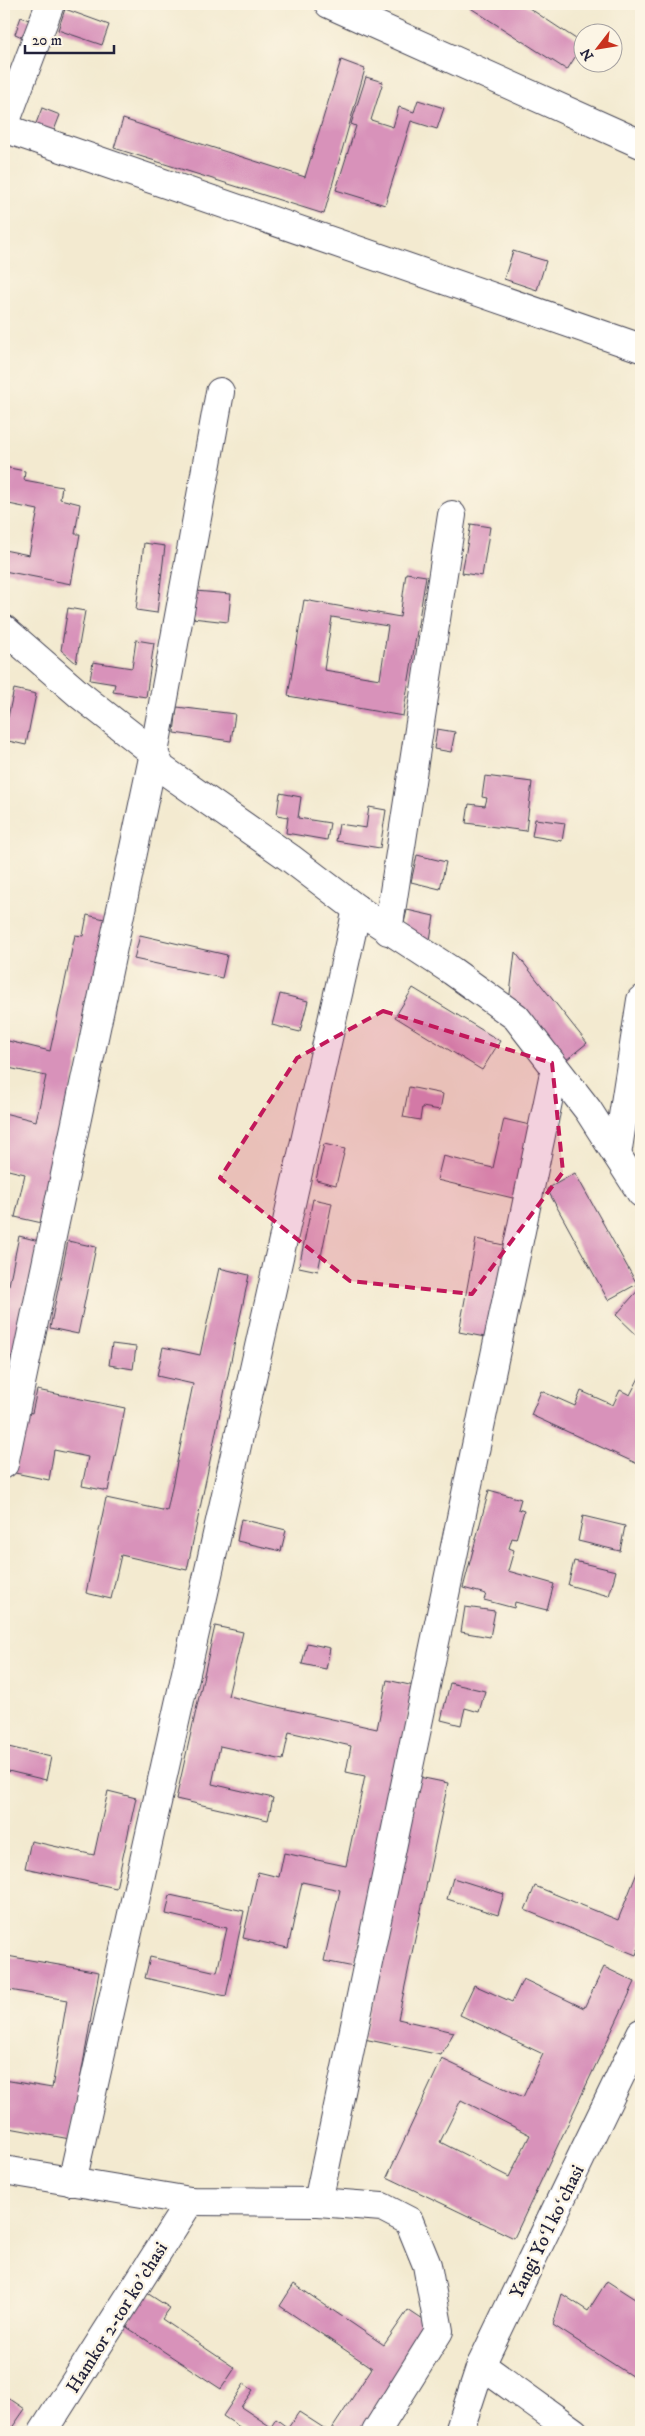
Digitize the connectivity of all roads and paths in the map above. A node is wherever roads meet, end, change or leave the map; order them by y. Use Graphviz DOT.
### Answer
graph roads {
  1 [pos="50,4"];
  2 [pos="329,4"];
  3 [pos="4,127"];
  4 [pos="641,144"];
  5 [pos="641,348"];
  6 [pos="220,392"];
  7 [pos="452,515"];
  8 [pos="4,629"];
  9 [pos="154,753"];
  10 [pos="357,909"];
  11 [pos="388,931"];
  12 [pos="641,1000"];
  13 [pos="555,1068"];
  14 [pos="617,1155"];
  15 [pos="641,1193"];
  16 [pos="4,1464"];
  17 [pos="641,2033"];
  18 [pos="4,2170"];
  19 [pos="72,2182"];
  20 [pos="190,2201"];
  21 [pos="318,2202"];
  22 [pos="481,2365"];
  23 [pos="43,2432"];
  24 [pos="376,2432"];
  25 [pos="459,2432"];
  26 [pos="574,2432"];
  1 -- 3 [label="street"];
  2 -- 4 [label="street"];
  3 -- 5 [label="street"];
  6 -- 9 [label="street"];
  7 -- 11 [label="street"];
  8 -- 9 [label="street"];
  9 -- 10 [label="street"];
  9 -- 16 [label="street"];
  10 -- 11 [label="street"];
  10 -- 19 [label="street"];
  11 -- 13 [label="street"];
  12 -- 14 [label="street"];
  13 -- 14 [label="street"];
  13 -- 21 [label="street"];
  14 -- 15 [label="street"];
  17 -- 22 [label="street, Yangi Yoʻl koʻchasi"];
  18 -- 19 [label="street"];
  19 -- 20 [label="street"];
  20 -- 21 [label="street"];
  20 -- 23 [label="street, Hamkor 2-tor koʼchasi"];
  21 -- 24 [label="street"];
  22 -- 25 [label="street, Yangi Yoʻl koʻchasi"];
  22 -- 26 [label="street"];
}
